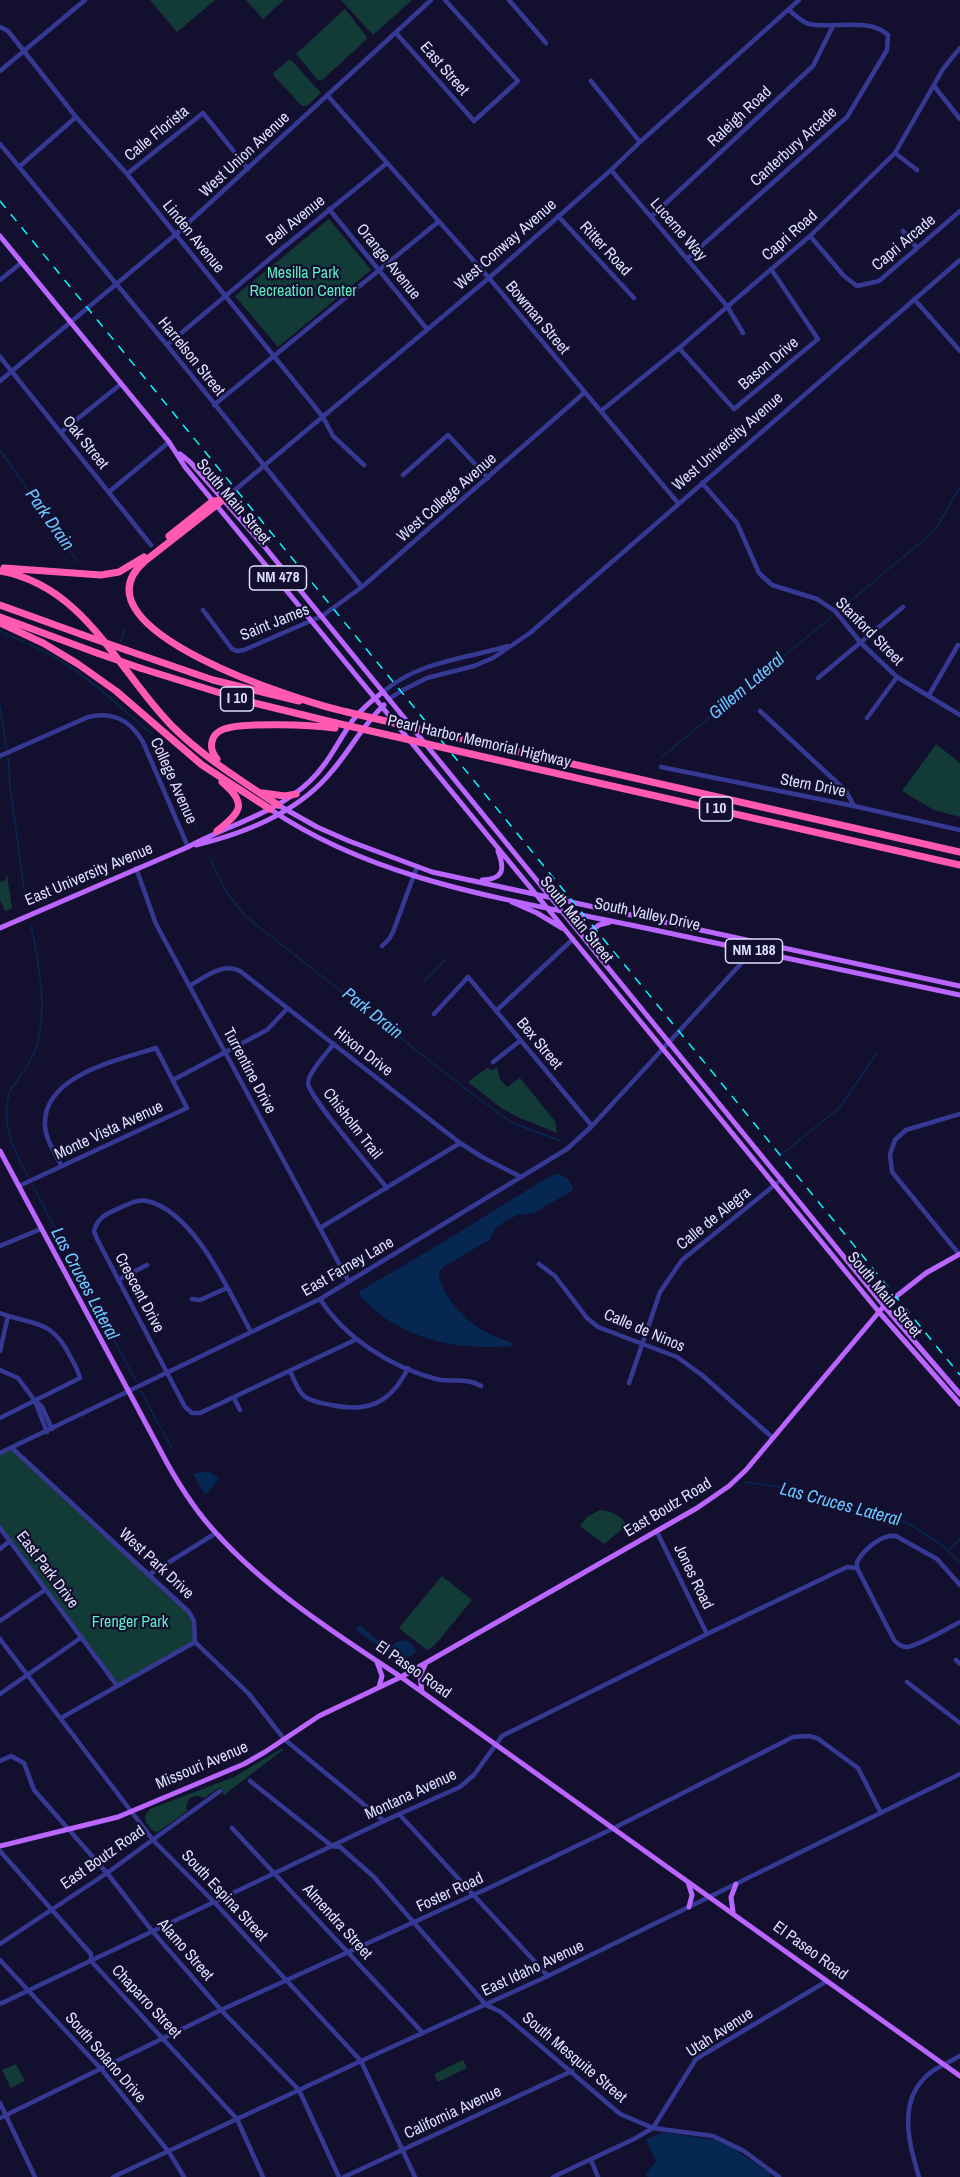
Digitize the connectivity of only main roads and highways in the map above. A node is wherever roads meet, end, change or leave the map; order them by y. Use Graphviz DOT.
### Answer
graph roads {
  1 [pos="0,236"];
  2 [pos="174,450"];
  3 [pos="218,502"];
  4 [pos="0,569"];
  5 [pos="0,604"];
  6 [pos="0,618"];
  7 [pos="0,623"];
  8 [pos="383,692"];
  9 [pos="375,698"];
  10 [pos="389,699"];
  11 [pos="316,705"];
  12 [pos="382,706"];
  13 [pos="335,725"];
  14 [pos="202,765"];
  15 [pos="232,773"];
  16 [pos="258,792"];
  17 [pos="296,794"];
  18 [pos="278,805"];
  19 [pos="270,809"];
  20 [pos="288,810"];
  21 [pos="278,815"];
  22 [pos="218,831"];
  23 [pos="497,846"];
  24 [pos="188,847"];
  25 [pos="960,852"];
  26 [pos="960,865"];
  27 [pos="471,881"];
  28 [pos="538,895"];
  29 [pos="499,897"];
  30 [pos="552,899"];
  31 [pos="548,908"];
  32 [pos="561,910"];
  33 [pos="613,921"];
  34 [pos="0,927"];
  35 [pos="567,932"];
  36 [pos="592,948"];
  37 [pos="960,986"];
  38 [pos="960,996"];
  39 [pos="0,1151"];
  40 [pos="960,1254"];
  41 [pos="884,1305"];
  42 [pos="879,1312"];
  43 [pos="960,1394"];
  44 [pos="960,1404"];
  45 [pos="377,1660"];
  46 [pos="426,1662"];
  47 [pos="401,1677"];
  48 [pos="379,1688"];
  49 [pos="422,1692"];
  50 [pos="0,1846"];
  51 [pos="687,1880"];
  52 [pos="736,1884"];
  53 [pos="689,1907"];
  54 [pos="734,1913"];
  55 [pos="960,2076"];
  1 -- 2 [label="main road, South Main Street / NM 478"];
  2 -- 3 [label="main road, South Main Street / NM 478"];
  2 -- 3 [label="main road, South Main Street / NM 478"];
  3 -- 4 [label="highway"];
  3 -- 8 [label="main road, South Main Street / NM 478"];
  3 -- 9 [label="main road, South Main Street / NM 478"];
  3 -- 11 [label="highway"];
  4 -- 15 [label="highway"];
  5 -- 11 [label="highway, I 10, bridge"];
  6 -- 13 [label="highway, Pearl Harbor Memorial Highway / I 10, bridge"];
  7 -- 14 [label="highway"];
  8 -- 9 [label="main road, West University Avenue"];
  8 -- 10 [label="main road, South Main Street / NM 478"];
  9 -- 12 [label="main road, South Main Street / NM 478"];
  9 -- 17 [label="main road, East University Avenue"];
  10 -- 12 [label="main road, West University Avenue"];
  10 -- 30 [label="main road, South Main Street / NM 478"];
  11 -- 25 [label="highway, Pearl Harbor Memorial Highway / I 10, bridge"];
  12 -- 20 [label="main road, East University Avenue"];
  12 -- 23 [label="main road, South Main Street / NM 478"];
  13 -- 15 [label="highway"];
  13 -- 26 [label="highway, Pearl Harbor Memorial Highway / I 10, bridge"];
  14 -- 19 [label="highway"];
  14 -- 22 [label="highway"];
  15 -- 16 [label="highway"];
  16 -- 17 [label="highway"];
  16 -- 18 [label="highway"];
  17 -- 18 [label="main road, East University Avenue"];
  18 -- 19 [label="main road, East University Avenue"];
  18 -- 20 [label="main road, South Valley Drive / NM 188"];
  19 -- 21 [label="main road, South Valley Drive / NM 188"];
  19 -- 22 [label="main road, East University Avenue"];
  20 -- 21 [label="main road, East University Avenue"];
  20 -- 27 [label="main road, South Valley Drive / NM 188"];
  21 -- 24 [label="main road, East University Avenue"];
  21 -- 29 [label="main road, South Valley Drive / NM 188"];
  22 -- 24 [label="main road, East University Avenue"];
  23 -- 27 [label="main road"];
  23 -- 28 [label="main road, South Main Street / NM 478"];
  24 -- 34 [label="main road, East University Avenue"];
  27 -- 28 [label="main road, South Valley Drive / NM 188"];
  28 -- 30 [label="main road, South Valley Drive / NM 188"];
  28 -- 31 [label="main road, South Main Street / NM 478"];
  29 -- 31 [label="main road, South Valley Drive / NM 188"];
  29 -- 35 [label="main road"];
  30 -- 32 [label="main road, South Main Street / NM 478"];
  30 -- 37 [label="main road, South Valley Drive / NM 188"];
  31 -- 32 [label="main road, South Valley Drive / NM 188"];
  31 -- 35 [label="main road, South Main Street / NM 478"];
  32 -- 33 [label="main road, South Valley Drive / NM 188"];
  32 -- 36 [label="main road, South Main Street / NM 478"];
  33 -- 36 [label="main road"];
  33 -- 38 [label="main road, South Valley Drive / NM 188"];
  35 -- 42 [label="main road, South Main Street / NM 478"];
  36 -- 41 [label="main road, South Main Street / NM 478"];
  39 -- 45 [label="main road, El Paseo Road"];
  40 -- 41 [label="main road, East Boutz Road"];
  41 -- 42 [label="main road, East Boutz Road"];
  41 -- 43 [label="main road, South Main Street / NM 478"];
  42 -- 44 [label="main road, South Main Street / NM 478"];
  42 -- 46 [label="main road, East Boutz Road"];
  45 -- 47 [label="main road, El Paseo Road"];
  45 -- 48 [label="main road"];
  46 -- 47 [label="main road, East Boutz Road"];
  46 -- 49 [label="main road"];
  47 -- 48 [label="main road, Missouri Avenue"];
  47 -- 49 [label="main road, El Paseo Road"];
  48 -- 50 [label="main road, Missouri Avenue"];
  49 -- 51 [label="main road, El Paseo Road"];
  51 -- 53 [label="main road"];
  51 -- 54 [label="main road, El Paseo Road"];
  52 -- 54 [label="main road"];
  54 -- 55 [label="main road, El Paseo Road"];
}
